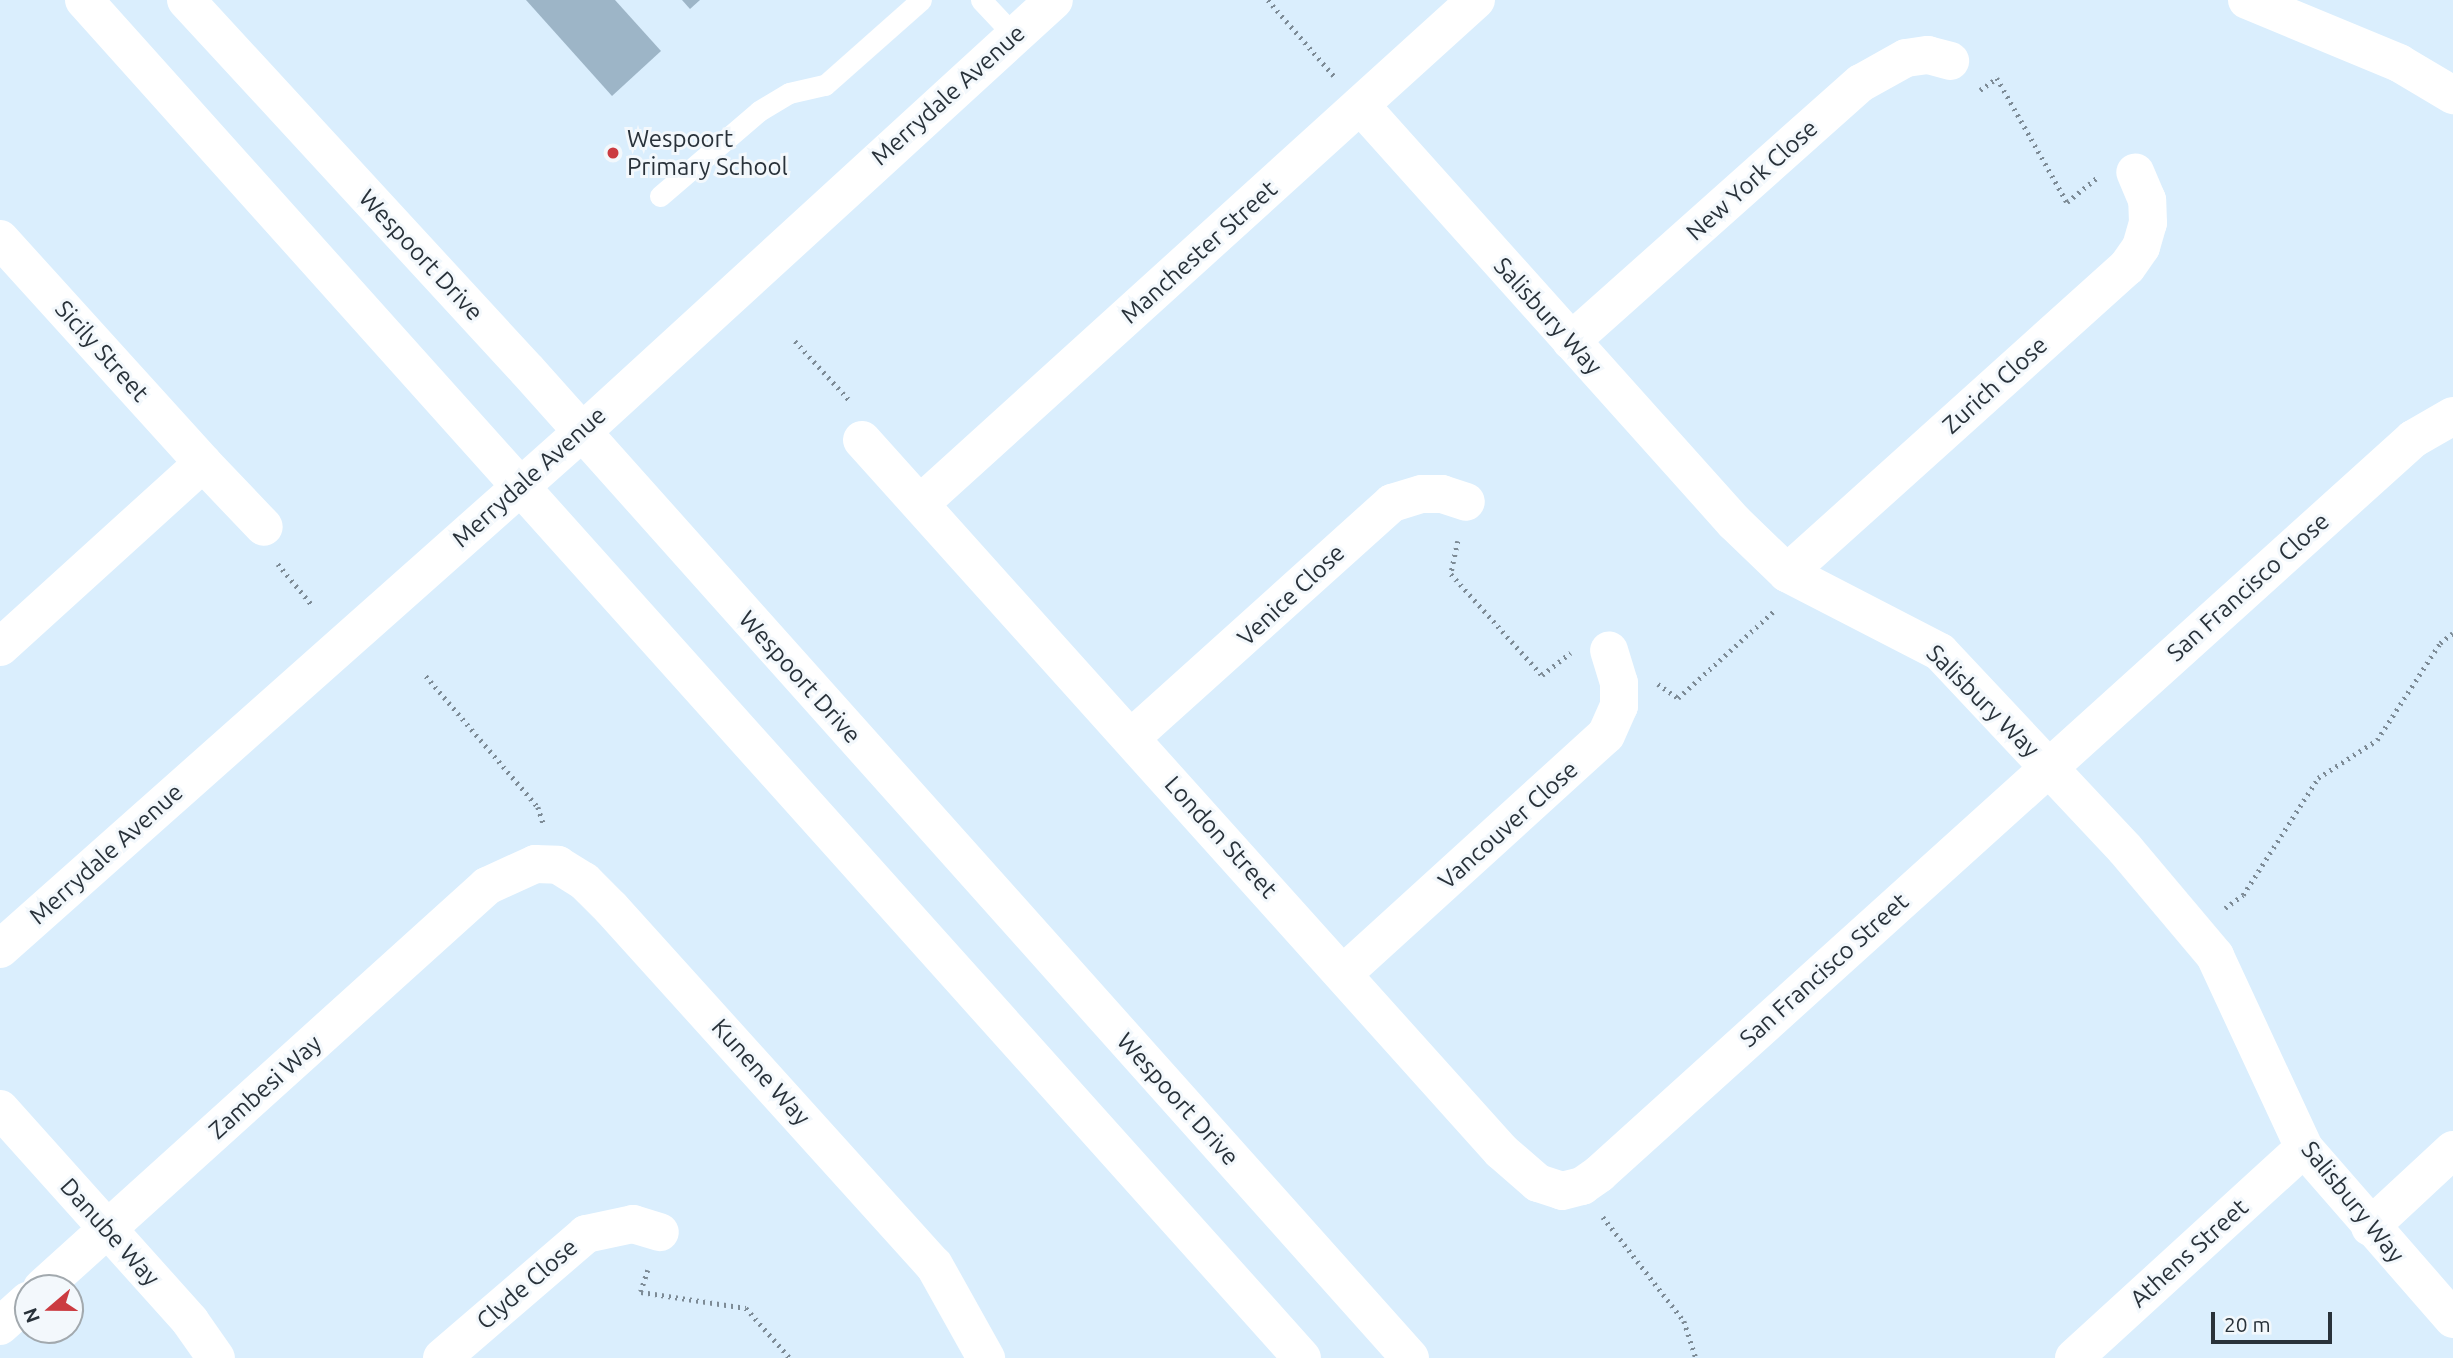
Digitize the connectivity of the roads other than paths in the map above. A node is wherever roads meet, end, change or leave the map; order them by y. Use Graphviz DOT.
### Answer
graph roads {
  1 [pos="84,0"];
  2 [pos="186,0"];
  3 [pos="921,0"];
  4 [pos="981,0"];
  5 [pos="1054,0"];
  6 [pos="1476,0"];
  7 [pos="2247,0"];
  8 [pos="1014,36"];
  9 [pos="1950,61"];
  10 [pos="2453,95"];
  11 [pos="1361,106"];
  12 [pos="2134,172"];
  13 [pos="660,196"];
  14 [pos="0,239"];
  15 [pos="1571,341"];
  16 [pos="2453,416"];
  17 [pos="581,433"];
  18 [pos="862,440"];
  19 [pos="203,463"];
  20 [pos="520,487"];
  21 [pos="1466,502"];
  22 [pos="921,503"];
  23 [pos="264,527"];
  24 [pos="1787,573"];
  25 [pos="0,648"];
  26 [pos="1609,650"];
  27 [pos="1132,737"];
  28 [pos="2048,767"];
  29 [pos="487,886"];
  30 [pos="0,949"];
  31 [pos="1343,974"];
  32 [pos="0,1109"];
  33 [pos="2304,1148"];
  34 [pos="2453,1150"];
  35 [pos="1590,1180"];
  36 [pos="2370,1227"];
  37 [pos="108,1228"];
  38 [pos="660,1232"];
  39 [pos="58,1274"];
  40 [pos="14,1314"];
  41 [pos="2453,1319"];
  42 [pos="0,1326"];
  43 [pos="216,1358"];
  44 [pos="442,1358"];
  45 [pos="986,1358"];
  46 [pos="1302,1358"];
  47 [pos="1410,1358"];
  48 [pos="2074,1358"];
  1 -- 20 [label="street"];
  2 -- 17 [label="street, Wespoort Drive"];
  3 -- 13 [label="lane"];
  4 -- 8 [label="lane"];
  5 -- 8 [label="street, Merrydale Avenue"];
  6 -- 11 [label="street, Manchester Street"];
  7 -- 10 [label="street"];
  8 -- 17 [label="street, Merrydale Avenue"];
  9 -- 15 [label="street, New York Close"];
  11 -- 15 [label="street, Salisbury Way"];
  11 -- 22 [label="street, Manchester Street"];
  12 -- 24 [label="street, Zurich Close"];
  14 -- 19 [label="street, Sicily Street"];
  15 -- 24 [label="street, Salisbury Way"];
  16 -- 28 [label="street, San Francisco Close"];
  17 -- 20 [label="street, Merrydale Avenue"];
  17 -- 47 [label="street, Wespoort Drive"];
  18 -- 22 [label="street, London Street"];
  19 -- 23 [label="street, Sicily Street"];
  19 -- 25 [label="street"];
  20 -- 30 [label="street, Merrydale Avenue"];
  20 -- 46 [label="street"];
  21 -- 27 [label="street, Venice Close"];
  22 -- 27 [label="street, London Street"];
  24 -- 28 [label="street, Salisbury Way"];
  26 -- 31 [label="street, Vancouver Close"];
  27 -- 31 [label="street, London Street"];
  28 -- 33 [label="street, Salisbury Way"];
  28 -- 35 [label="street, San Francisco Street"];
  29 -- 37 [label="street, Zambesi Way"];
  29 -- 45 [label="street, Kunene Way"];
  31 -- 35 [label="street, London Street"];
  32 -- 37 [label="street, Danube Way"];
  33 -- 36 [label="street, Salisbury Way"];
  33 -- 48 [label="street, Athens Street"];
  34 -- 36 [label="street"];
  36 -- 41 [label="street, Salisbury Way"];
  37 -- 39 [label="street, Zambesi Way"];
  37 -- 43 [label="street, Danube Way"];
  38 -- 44 [label="street, Clyde Close"];
  40 -- 42 [label="street"];
}
